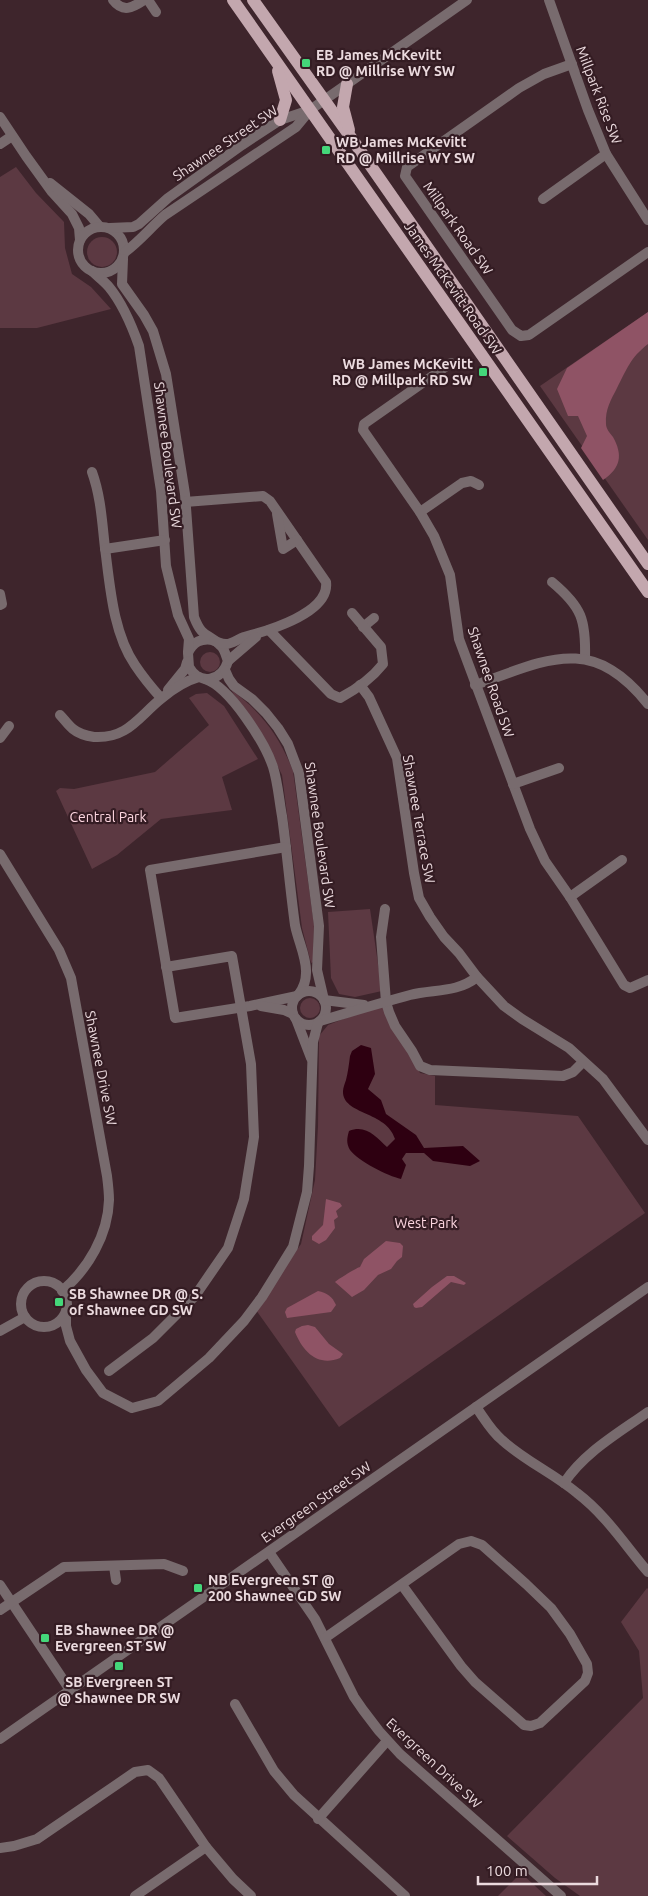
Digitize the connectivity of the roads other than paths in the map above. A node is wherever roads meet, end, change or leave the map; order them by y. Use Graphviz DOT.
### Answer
graph roads {
  1 [pos="113,0"];
  2 [pos="144,0"];
  3 [pos="148,0"];
  4 [pos="233,0"];
  5 [pos="253,0"];
  6 [pos="549,0"];
  7 [pos="464,1"];
  8 [pos="156,12"];
  9 [pos="273,57"];
  10 [pos="572,64"];
  11 [pos="347,84"];
  12 [pos="324,101"];
  13 [pos="310,110"];
  14 [pos="0,117"];
  15 [pos="280,120"];
  16 [pos="12,136"];
  17 [pos="352,139"];
  18 [pos="0,144"];
  19 [pos="606,154"];
  20 [pos="213,166"];
  21 [pos="40,175"];
  22 [pos="221,178"];
  23 [pos="543,199"];
  24 [pos="648,220"];
  25 [pos="105,227"];
  26 [pos="80,240"];
  27 [pos="648,252"];
  28 [pos="124,256"];
  29 [pos="92,271"];
  30 [pos="451,363"];
  31 [pos="92,472"];
  32 [pos="479,485"];
  33 [pos="185,502"];
  34 [pos="276,510"];
  35 [pos="420,512"];
  36 [pos="165,540"];
  37 [pos="297,540"];
  38 [pos="106,549"];
  39 [pos="648,564"];
  40 [pos="552,582"];
  41 [pos="648,592"];
  42 [pos="0,594"];
  43 [pos="0,605"];
  44 [pos="352,613"];
  45 [pos="374,618"];
  46 [pos="363,627"];
  47 [pos="264,632"];
  48 [pos="214,641"];
  49 [pos="187,658"];
  50 [pos="585,658"];
  51 [pos="227,665"];
  52 [pos="201,677"];
  53 [pos="360,684"];
  54 [pos="475,685"];
  55 [pos="161,698"];
  56 [pos="648,704"];
  57 [pos="60,715"];
  58 [pos="9,726"];
  59 [pos="0,738"];
  60 [pos="559,768"];
  61 [pos="514,784"];
  62 [pos="286,847"];
  63 [pos="0,854"];
  64 [pos="622,860"];
  65 [pos="570,896"];
  66 [pos="385,909"];
  67 [pos="166,967"];
  68 [pos="477,977"];
  69 [pos="648,980"];
  70 [pos="298,995"];
  71 [pos="324,1000"];
  72 [pos="386,1002"];
  73 [pos="370,1005"];
  74 [pos="246,1006"];
  75 [pos="294,1017"];
  76 [pos="319,1022"];
  77 [pos="312,1060"];
  78 [pos="583,1062"];
  79 [pos="648,1140"];
  80 [pos="62,1291"];
  81 [pos="646,1293"];
  82 [pos="66,1312"];
  83 [pos="26,1317"];
  84 [pos="45,1327"];
  85 [pos="0,1331"];
  86 [pos="70,1341"];
  87 [pos="109,1371"];
  88 [pos="476,1407"];
  89 [pos="648,1412"];
  90 [pos="564,1483"];
  91 [pos="269,1552"];
  92 [pos="114,1566"];
  93 [pos="184,1570"];
  94 [pos="648,1572"];
  95 [pos="116,1580"];
  96 [pos="402,1584"];
  97 [pos="0,1585"];
  98 [pos="12,1602"];
  99 [pos="0,1610"];
  100 [pos="325,1638"];
  101 [pos="70,1690"];
  102 [pos="235,1704"];
  103 [pos="0,1739"];
  104 [pos="387,1741"];
  105 [pos="318,1818"];
  106 [pos="206,1847"];
  107 [pos="0,1848"];
  108 [pos="135,1896"];
  109 [pos="251,1896"];
  110 [pos="405,1896"];
  111 [pos="561,1896"];
  1 -- 2 [label="street"];
  3 -- 8 [label="street"];
  4 -- 9 [label="main road, James McKevitt Road SW"];
  5 -- 12 [label="main road, James McKevitt Road SW"];
  6 -- 10 [label="street, Millpark Rise SW"];
  7 -- 11 [label="street"];
  9 -- 13 [label="main road, James McKevitt Road SW"];
  9 -- 15 [label="main road"];
  10 -- 19 [label="street, Millpark Rise SW"];
  10 -- 27 [label="street, Millpark Road SW"];
  11 -- 12 [label="street"];
  11 -- 17 [label="main road"];
  12 -- 13 [label="street"];
  12 -- 17 [label="main road, James McKevitt Road SW"];
  13 -- 15 [label="street, Shawnee Street SW"];
  13 -- 22 [label="street, Shawnee Street SW"];
  13 -- 41 [label="main road, James McKevitt Road SW"];
  14 -- 16 [label="street"];
  15 -- 20 [label="street, Shawnee Street SW"];
  16 -- 18 [label="street"];
  16 -- 21 [label="street"];
  17 -- 39 [label="main road, James McKevitt Road SW"];
  19 -- 23 [label="street"];
  19 -- 24 [label="street, Millpark Rise SW"];
  20 -- 22 [label="street"];
  20 -- 25 [label="street, Shawnee Street SW"];
  21 -- 25 [label="street"];
  21 -- 26 [label="street"];
  22 -- 28 [label="street, Shawnee Street SW"];
  25 -- 26 [label="street"];
  25 -- 28 [label="street"];
  26 -- 29 [label="street"];
  28 -- 29 [label="street"];
  28 -- 33 [label="street, Shawnee Boulevard SW"];
  29 -- 36 [label="street, Shawnee Boulevard SW"];
  30 -- 35 [label="street, Shawnee Road SW"];
  31 -- 38 [label="street"];
  32 -- 35 [label="street"];
  33 -- 34 [label="street"];
  33 -- 48 [label="street, Shawnee Boulevard SW"];
  34 -- 37 [label="street"];
  34 -- 37 [label="street"];
  35 -- 54 [label="street, Shawnee Road SW"];
  36 -- 38 [label="street"];
  36 -- 49 [label="street, Shawnee Boulevard SW"];
  37 -- 47 [label="street"];
  38 -- 55 [label="street"];
  40 -- 50 [label="street"];
  42 -- 43 [label="street"];
  44 -- 46 [label="street"];
  45 -- 46 [label="street"];
  46 -- 53 [label="street"];
  47 -- 48 [label="street"];
  47 -- 51 [label="street"];
  47 -- 53 [label="street"];
  48 -- 49 [label="street"];
  48 -- 51 [label="street"];
  49 -- 52 [label="street"];
  49 -- 55 [label="street"];
  50 -- 54 [label="street"];
  50 -- 56 [label="street"];
  51 -- 52 [label="street"];
  51 -- 71 [label="street, Shawnee Boulevard SW"];
  52 -- 55 [label="street"];
  52 -- 62 [label="street"];
  53 -- 68 [label="street, Shawnee Terrace SW"];
  54 -- 61 [label="street, Shawnee Road SW"];
  55 -- 57 [label="street"];
  58 -- 59 [label="street"];
  60 -- 61 [label="street"];
  61 -- 65 [label="street, Shawnee Road SW"];
  62 -- 67 [label="street"];
  62 -- 70 [label="street"];
  63 -- 80 [label="street, Shawnee Drive SW"];
  64 -- 65 [label="street"];
  65 -- 69 [label="street, Shawnee Road SW"];
  66 -- 72 [label="street"];
  67 -- 74 [label="street"];
  67 -- 74 [label="street"];
  68 -- 72 [label="street"];
  68 -- 78 [label="street, Shawnee Terrace SW"];
  70 -- 71 [label="street"];
  70 -- 74 [label="street"];
  70 -- 75 [label="street"];
  71 -- 73 [label="street"];
  71 -- 76 [label="street"];
  72 -- 73 [label="street"];
  72 -- 78 [label="street"];
  73 -- 76 [label="street"];
  74 -- 75 [label="street"];
  74 -- 87 [label="street"];
  75 -- 76 [label="street"];
  75 -- 77 [label="street"];
  76 -- 77 [label="street"];
  77 -- 86 [label="street"];
  78 -- 79 [label="street, Shawnee Terrace SW"];
  80 -- 82 [label="street"];
  80 -- 83 [label="street"];
  81 -- 88 [label="street, Evergreen Street SW"];
  82 -- 84 [label="street"];
  82 -- 86 [label="street"];
  83 -- 84 [label="street"];
  83 -- 85 [label="street"];
  84 -- 86 [label="street"];
  88 -- 90 [label="street"];
  88 -- 91 [label="street, Evergreen Street SW"];
  89 -- 90 [label="street"];
  90 -- 94 [label="street"];
  91 -- 100 [label="street, Evergreen Drive SW"];
  91 -- 101 [label="street, Evergreen Street SW"];
  92 -- 93 [label="street"];
  92 -- 95 [label="street"];
  92 -- 98 [label="street"];
  96 -- 96 [label="street"];
  96 -- 100 [label="street"];
  97 -- 98 [label="street"];
  98 -- 99 [label="street"];
  98 -- 101 [label="street"];
  100 -- 104 [label="street, Evergreen Drive SW"];
  101 -- 103 [label="street, Evergreen Street SW"];
  102 -- 105 [label="street"];
  104 -- 105 [label="street"];
  104 -- 111 [label="street, Evergreen Drive SW"];
  105 -- 110 [label="street"];
  106 -- 107 [label="street"];
  106 -- 108 [label="street"];
  106 -- 109 [label="street"];
}
